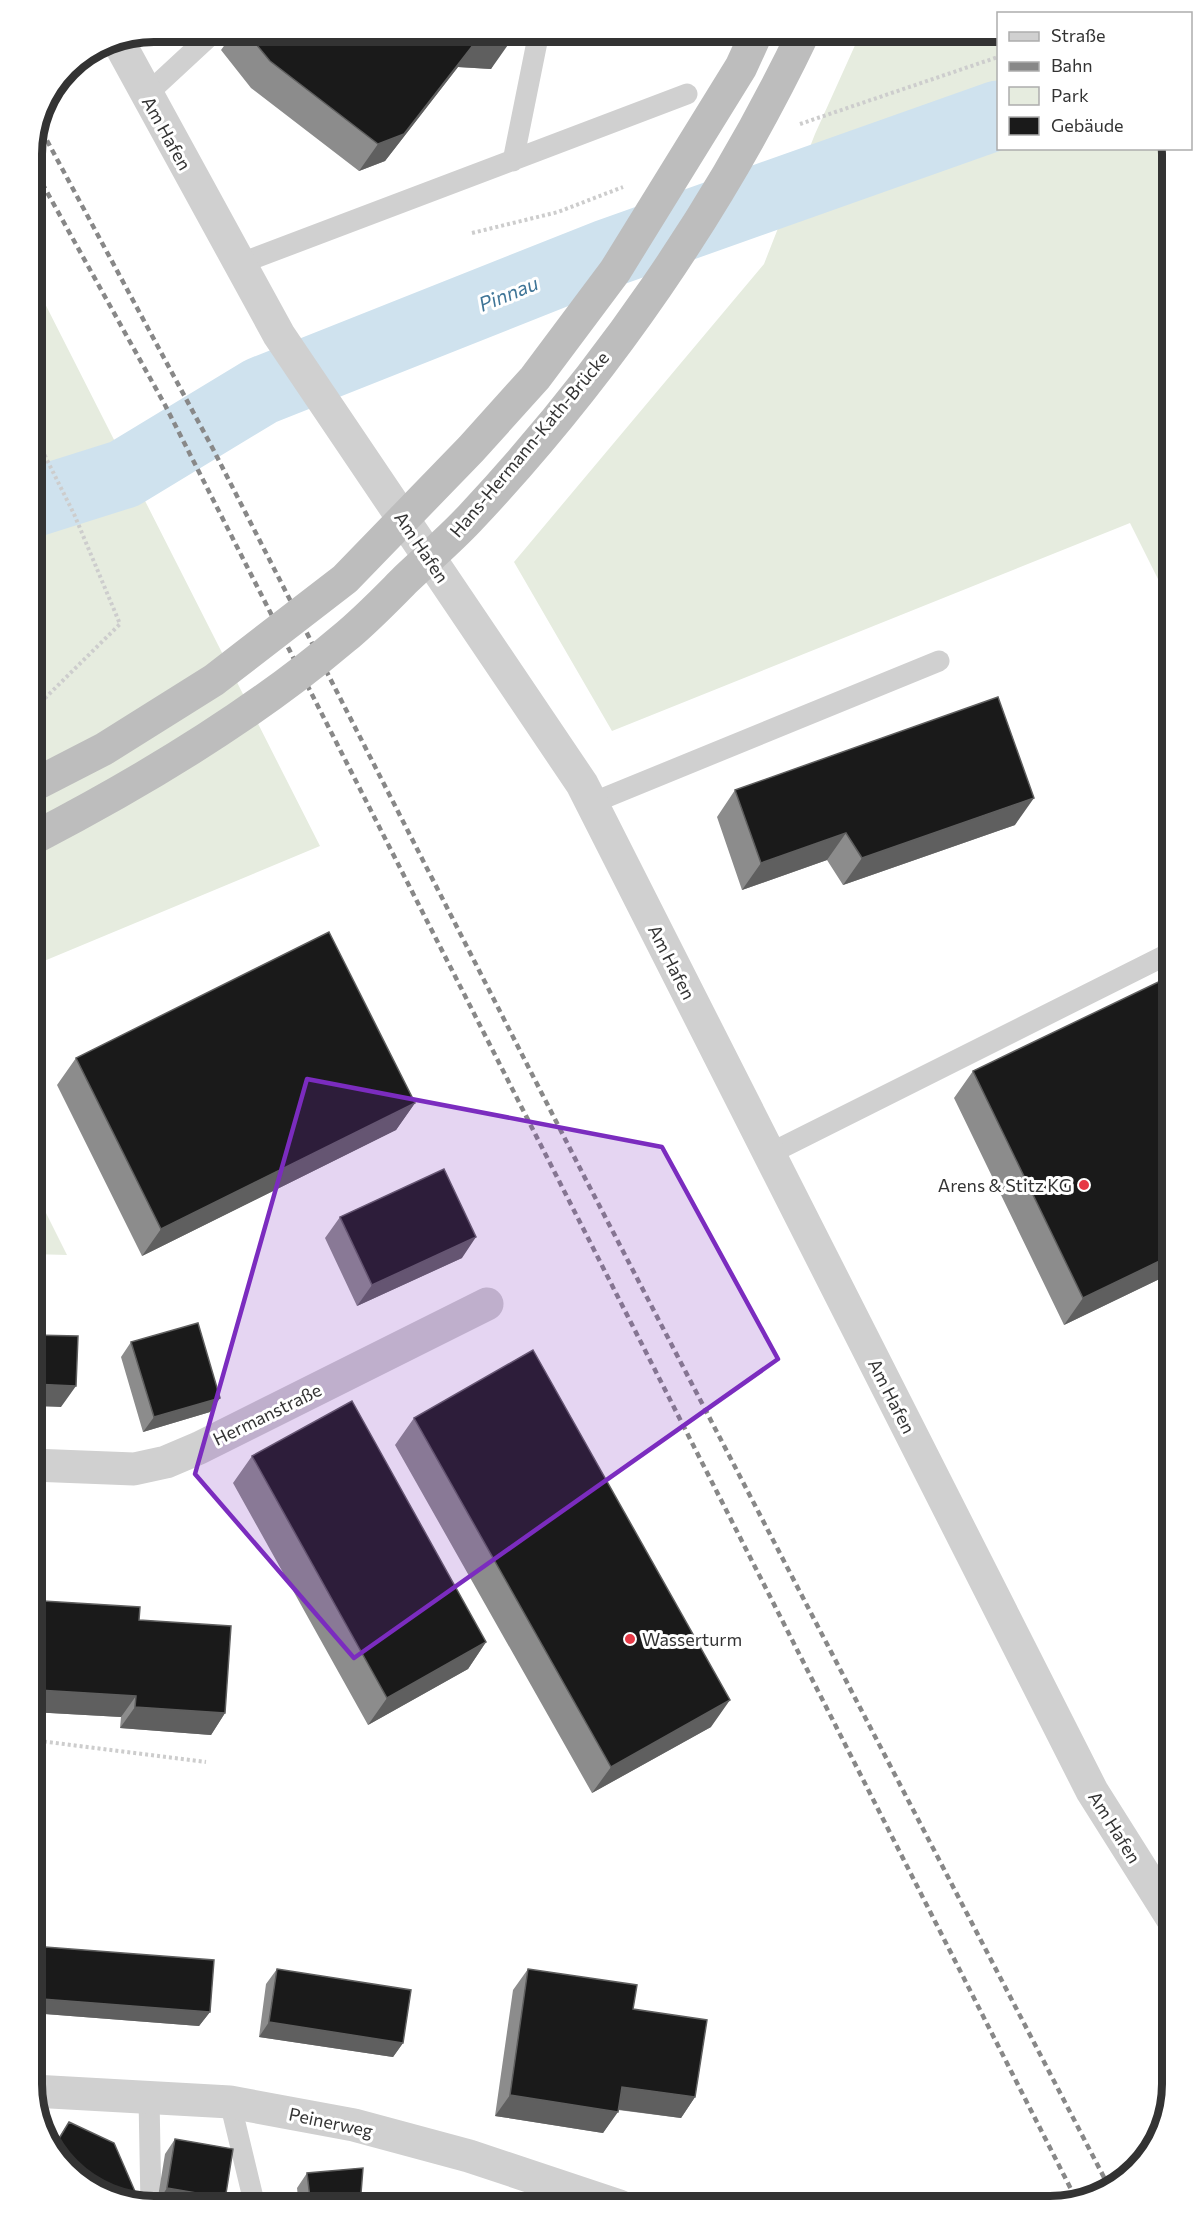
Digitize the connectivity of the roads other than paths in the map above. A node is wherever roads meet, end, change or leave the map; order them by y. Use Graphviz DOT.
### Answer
graph roads {
  1 [pos="203,42"];
  2 [pos="537,42"];
  3 [pos="753,42"];
  4 [pos="799,42"];
  5 [pos="121,47"];
  6 [pos="687,94"];
  7 [pos="146,95"];
  8 [pos="513,161"];
  9 [pos="239,264"];
  10 [pos="939,662"];
  11 [pos="42,781"];
  12 [pos="592,802"];
  13 [pos="42,834"];
  14 [pos="1162,958"];
  15 [pos="769,1154"];
  16 [pos="487,1305"];
  17 [pos="42,1465"];
  18 [pos="1162,1901"];
  19 [pos="42,2092"];
  20 [pos="149,2098"];
  21 [pos="230,2102"];
  22 [pos="151,2196"];
  23 [pos="253,2196"];
  24 [pos="588,2196"];
  1 -- 7 [label="lane"];
  2 -- 8 [label="lane"];
  3 -- 11 [label="main road, bridge"];
  4 -- 13 [label="main road, Hans-Hermann-Kath-Brücke, bridge"];
  5 -- 7 [label="street, Am Hafen"];
  6 -- 8 [label="lane"];
  7 -- 9 [label="street, Am Hafen"];
  8 -- 9 [label="lane"];
  9 -- 12 [label="street, Am Hafen"];
  10 -- 12 [label="lane"];
  12 -- 15 [label="street, Am Hafen"];
  14 -- 15 [label="lane"];
  15 -- 18 [label="street, Am Hafen"];
  16 -- 17 [label="street, Hermanstraße"];
  19 -- 20 [label="street, Peinerweg"];
  20 -- 21 [label="street, Peinerweg"];
  20 -- 22 [label="lane"];
  21 -- 23 [label="lane"];
  21 -- 24 [label="street, Peinerweg"];
}
